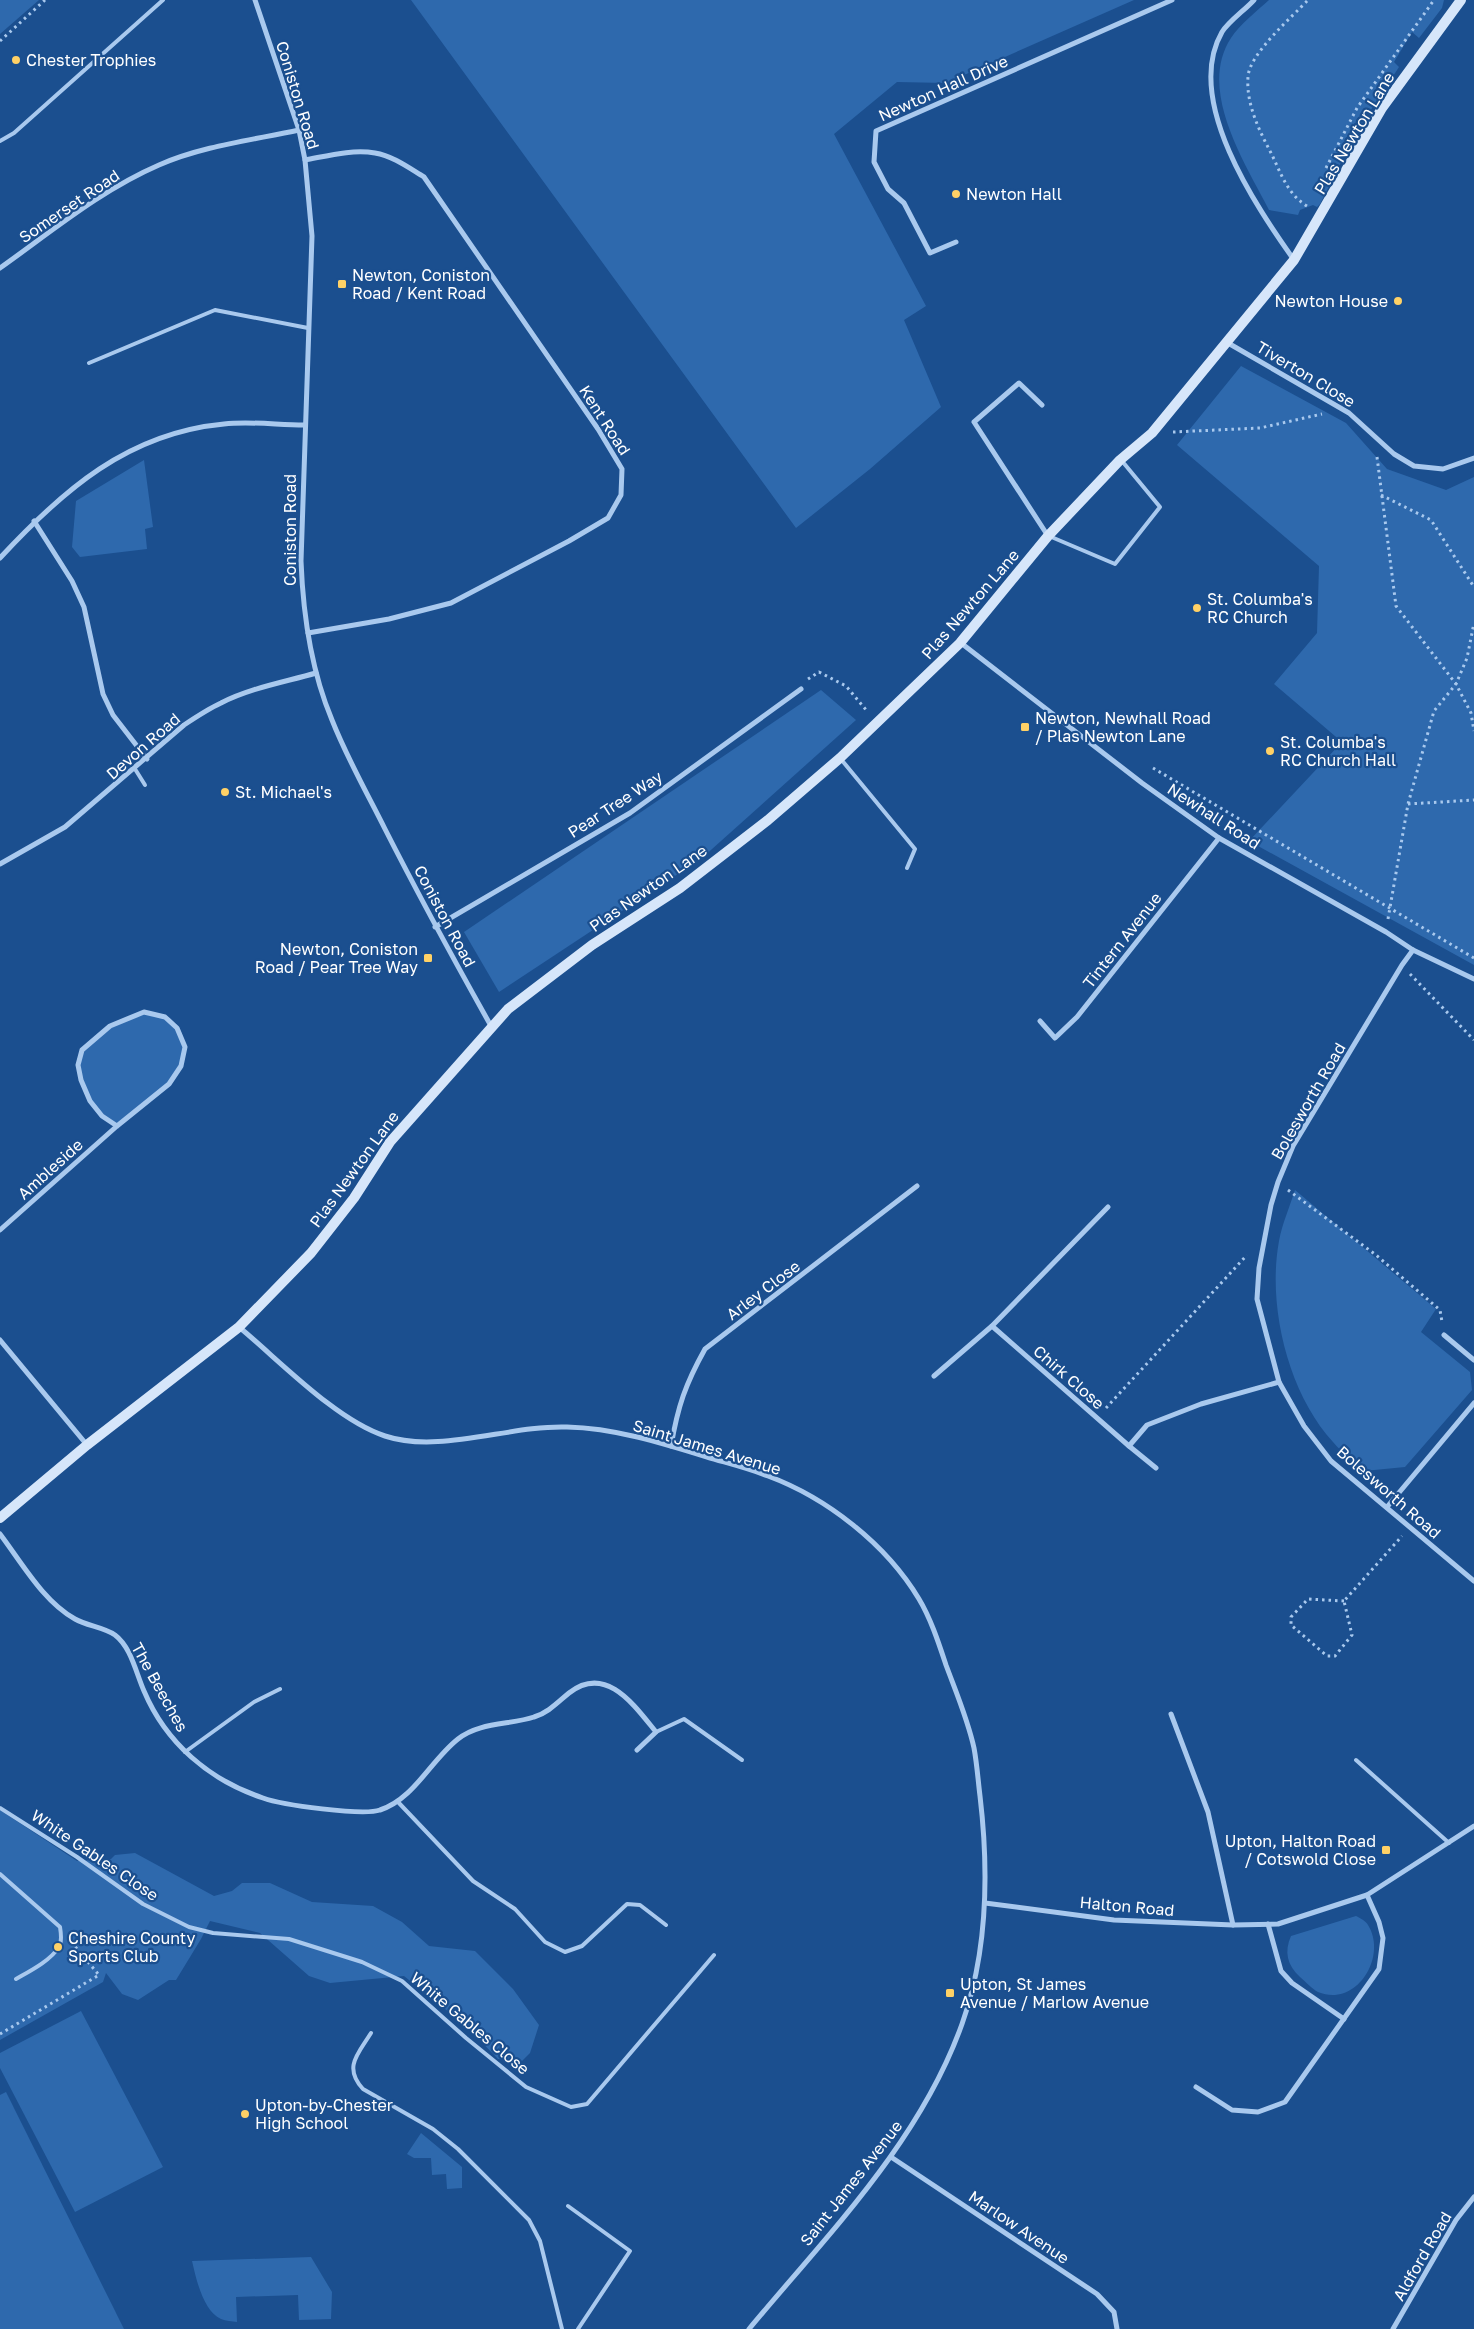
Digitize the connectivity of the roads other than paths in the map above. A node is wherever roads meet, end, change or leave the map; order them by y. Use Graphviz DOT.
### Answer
graph roads {
  1 [pos="163,0"];
  2 [pos="255,0"];
  3 [pos="1172,0"];
  4 [pos="1254,0"];
  5 [pos="1461,0"];
  6 [pos="299,130"];
  7 [pos="0,141"];
  8 [pos="305,160"];
  9 [pos="956,242"];
  10 [pos="1294,260"];
  11 [pos="0,268"];
  12 [pos="308,328"];
  13 [pos="1228,343"];
  14 [pos="89,363"];
  15 [pos="1042,405"];
  16 [pos="304,426"];
  17 [pos="1474,458"];
  18 [pos="1120,460"];
  19 [pos="34,521"];
  20 [pos="1048,536"];
  21 [pos="0,558"];
  22 [pos="308,633"];
  23 [pos="960,643"];
  24 [pos="316,673"];
  25 [pos="800,689"];
  26 [pos="147,758"];
  27 [pos="840,758"];
  28 [pos="135,769"];
  29 [pos="145,784"];
  30 [pos="1219,838"];
  31 [pos="0,864"];
  32 [pos="907,868"];
  33 [pos="435,927"];
  34 [pos="1413,950"];
  35 [pos="1474,979"];
  36 [pos="1040,1020"];
  37 [pos="491,1026"];
  38 [pos="117,1126"];
  39 [pos="917,1186"];
  40 [pos="1108,1207"];
  41 [pos="0,1230"];
  42 [pos="992,1326"];
  43 [pos="239,1327"];
  44 [pos="1444,1335"];
  45 [pos="0,1340"];
  46 [pos="1474,1360"];
  47 [pos="934,1376"];
  48 [pos="1279,1382"];
  49 [pos="1474,1403"];
  50 [pos="87,1445"];
  51 [pos="671,1446"];
  52 [pos="1129,1446"];
  53 [pos="1156,1468"];
  54 [pos="1387,1508"];
  55 [pos="0,1518"];
  56 [pos="0,1534"];
  57 [pos="1474,1581"];
  58 [pos="280,1689"];
  59 [pos="1171,1714"];
  60 [pos="656,1732"];
  61 [pos="637,1750"];
  62 [pos="184,1752"];
  63 [pos="742,1760"];
  64 [pos="1356,1760"];
  65 [pos="398,1802"];
  66 [pos="0,1808"];
  67 [pos="1474,1826"];
  68 [pos="1449,1843"];
  69 [pos="0,1874"];
  70 [pos="1367,1895"];
  71 [pos="985,1903"];
  72 [pos="1268,1924"];
  73 [pos="666,1925"];
  74 [pos="1233,1926"];
  75 [pos="714,1955"];
  76 [pos="16,1979"];
  77 [pos="1344,2019"];
  78 [pos="371,2033"];
  79 [pos="1196,2087"];
  80 [pos="891,2157"];
  81 [pos="1474,2197"];
  82 [pos="568,2206"];
  83 [pos="562,2329"];
  84 [pos="578,2329"];
  85 [pos="749,2329"];
  86 [pos="1117,2329"];
  87 [pos="1393,2329"];
  1 -- 7 [label="lane"];
  2 -- 6 [label="street, Coniston Road"];
  3 -- 9 [label="street, Newton Hall Drive"];
  4 -- 10 [label="street"];
  5 -- 10 [label="street, Plas Newton Lane"];
  6 -- 8 [label="street, Coniston Road"];
  6 -- 11 [label="street, Somerset Road"];
  8 -- 12 [label="street, Coniston Road"];
  8 -- 22 [label="street, Kent Road"];
  10 -- 13 [label="street, Plas Newton Lane"];
  12 -- 14 [label="lane"];
  12 -- 16 [label="street, Coniston Road"];
  13 -- 17 [label="street, Tiverton Close"];
  13 -- 18 [label="street, Plas Newton Lane"];
  15 -- 20 [label="street"];
  16 -- 19 [label="street"];
  16 -- 22 [label="street, Coniston Road"];
  18 -- 20 [label="street, Plas Newton Lane"];
  18 -- 20 [label="lane"];
  19 -- 21 [label="street"];
  19 -- 26 [label="street"];
  20 -- 23 [label="street, Plas Newton Lane"];
  22 -- 24 [label="street, Coniston Road"];
  23 -- 27 [label="street, Plas Newton Lane"];
  23 -- 30 [label="street, Newhall Road"];
  24 -- 26 [label="street, Devon Road"];
  24 -- 33 [label="street, Coniston Road"];
  25 -- 33 [label="street, Pear Tree Way"];
  26 -- 28 [label="street, Devon Road"];
  27 -- 32 [label="lane"];
  27 -- 37 [label="street, Plas Newton Lane"];
  28 -- 29 [label="lane"];
  28 -- 31 [label="street, Devon Road"];
  30 -- 34 [label="street, Newhall Road"];
  30 -- 36 [label="street, Tintern Avenue"];
  33 -- 37 [label="street, Coniston Road"];
  34 -- 35 [label="street, Newhall Road"];
  34 -- 48 [label="street, Bolesworth Road"];
  37 -- 43 [label="street, Plas Newton Lane"];
  38 -- 38 [label="street, Ambleside"];
  38 -- 41 [label="street, Ambleside"];
  39 -- 51 [label="street, Arley Close"];
  40 -- 42 [label="street"];
  42 -- 47 [label="street"];
  42 -- 52 [label="street, Chirk Close"];
  43 -- 50 [label="street, Plas Newton Lane"];
  43 -- 51 [label="street, Saint James Avenue"];
  44 -- 46 [label="street"];
  45 -- 50 [label="street"];
  48 -- 52 [label="street"];
  48 -- 54 [label="street, Bolesworth Road"];
  49 -- 54 [label="street"];
  50 -- 55 [label="street, Plas Newton Lane"];
  51 -- 71 [label="street, Saint James Avenue"];
  52 -- 53 [label="street, Chirk Close"];
  54 -- 57 [label="street, Bolesworth Road"];
  56 -- 62 [label="street, The Beeches"];
  58 -- 62 [label="lane"];
  59 -- 74 [label="street"];
  60 -- 61 [label="street"];
  60 -- 63 [label="lane"];
  60 -- 65 [label="street, The Beeches"];
  62 -- 65 [label="street, The Beeches"];
  64 -- 68 [label="lane"];
  65 -- 73 [label="lane"];
  66 -- 75 [label="lane, White Gables Close"];
  67 -- 68 [label="street, Halton Road"];
  68 -- 70 [label="street, Halton Road"];
  69 -- 76 [label="lane"];
  70 -- 72 [label="street, Halton Road"];
  70 -- 77 [label="street"];
  71 -- 74 [label="street, Halton Road"];
  71 -- 80 [label="street, Saint James Avenue"];
  72 -- 74 [label="street, Halton Road"];
  72 -- 77 [label="street"];
  77 -- 79 [label="street"];
  78 -- 83 [label="lane"];
  80 -- 85 [label="street, Saint James Avenue"];
  80 -- 86 [label="street, Marlow Avenue"];
  81 -- 87 [label="street, Aldford Road"];
  82 -- 84 [label="lane"];
}
